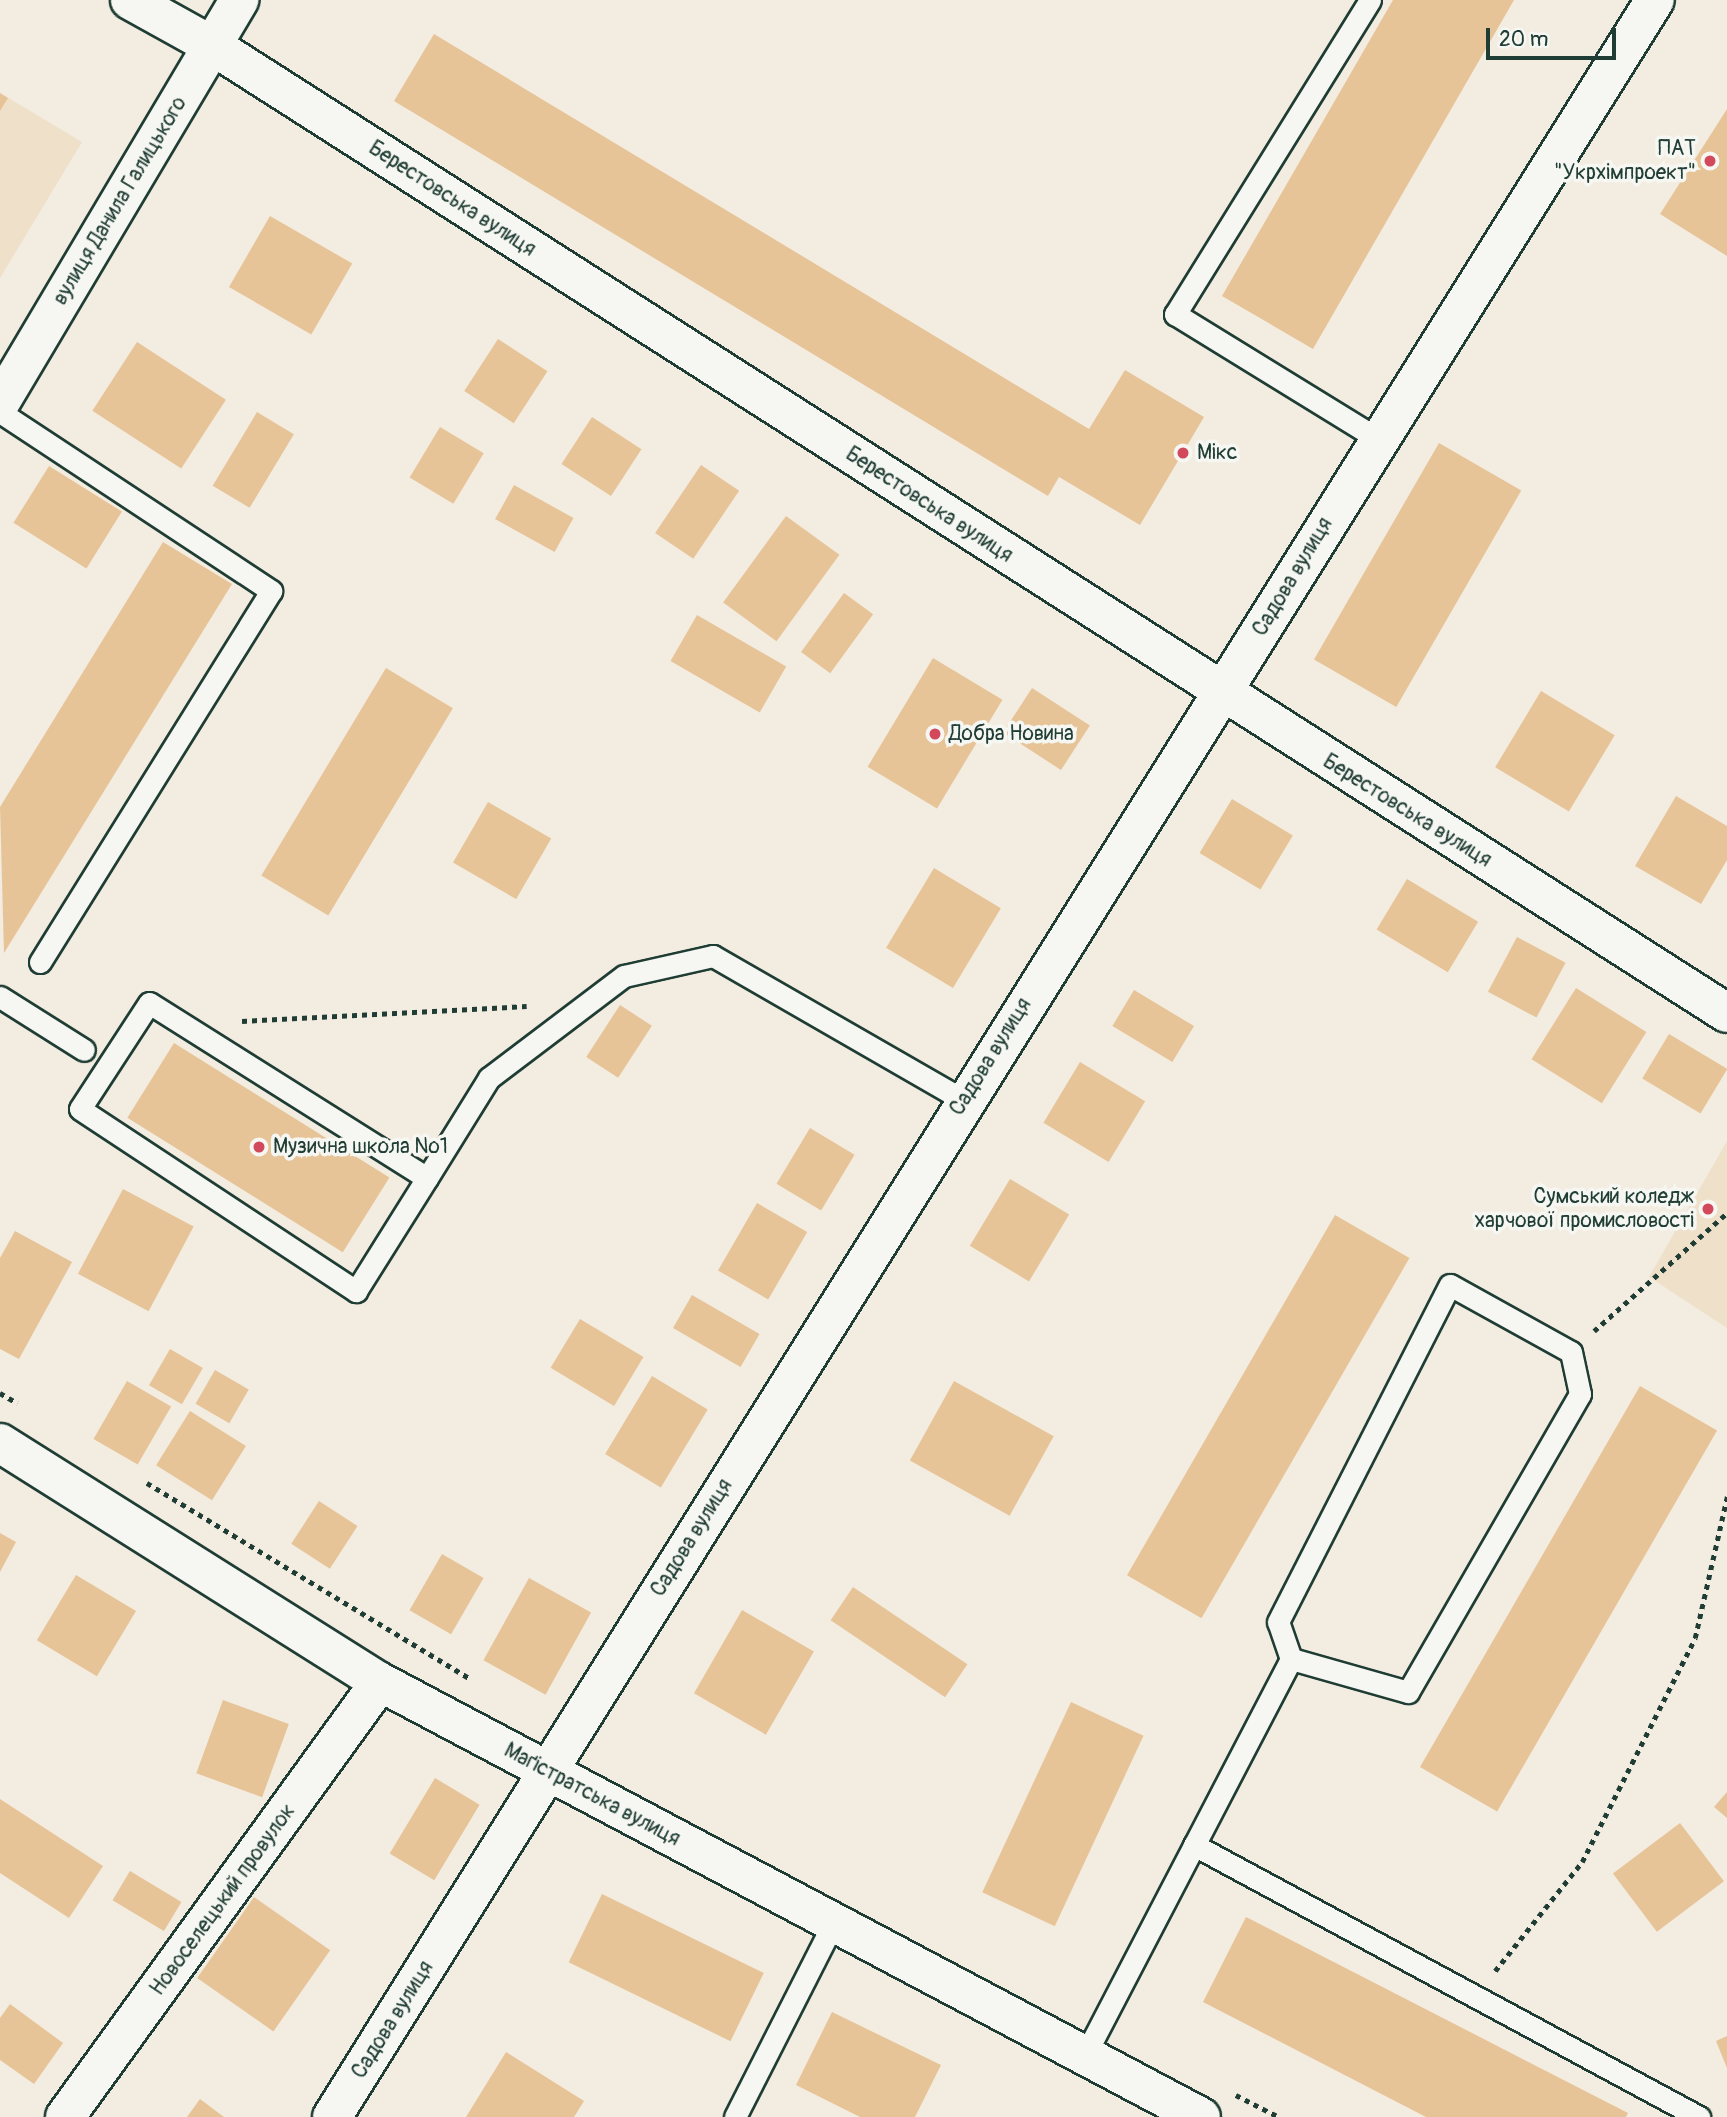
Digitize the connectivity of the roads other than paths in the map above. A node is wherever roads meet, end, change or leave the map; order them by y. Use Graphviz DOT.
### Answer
graph roads {
  1 [pos="130,0"];
  2 [pos="239,0"];
  3 [pos="1370,0"];
  4 [pos="1655,0"];
  5 [pos="213,46"];
  6 [pos="0,403"];
  7 [pos="0,412"];
  8 [pos="1378,439"];
  9 [pos="1220,692"];
  10 [pos="40,962"];
  11 [pos="0,997"];
  12 [pos="1727,1013"];
  13 [pos="84,1050"];
  14 [pos="963,1100"];
  15 [pos="427,1178"];
  16 [pos="0,1443"];
  17 [pos="1292,1659"];
  18 [pos="380,1682"];
  19 [pos="548,1772"];
  20 [pos="1194,1845"];
  21 [pos="833,1924"];
  22 [pos="1086,2053"];
  23 [pos="65,2117"];
  24 [pos="332,2117"];
  25 [pos="735,2117"];
  26 [pos="1201,2117"];
  27 [pos="1699,2117"];
  1 -- 5 [label="street, Берестовська вулиця"];
  2 -- 5 [label="street, вулиця Данила Галицького"];
  3 -- 8 [label="lane"];
  4 -- 8 [label="street, Садова вулиця"];
  5 -- 6 [label="street, вулиця Данила Галицького"];
  5 -- 9 [label="street, Берестовська вулиця"];
  7 -- 10 [label="lane"];
  8 -- 9 [label="street, Садова вулиця"];
  9 -- 12 [label="street, Берестовська вулиця"];
  9 -- 14 [label="street, Садова вулиця"];
  11 -- 13 [label="lane"];
  14 -- 15 [label="lane"];
  14 -- 19 [label="street, Садова вулиця"];
  15 -- 15 [label="lane"];
  16 -- 18 [label="street, Маґістратська вулиця"];
  17 -- 17 [label="lane"];
  17 -- 20 [label="lane"];
  18 -- 19 [label="street, Маґістратська вулиця"];
  18 -- 23 [label="street, Новоселецький провулок"];
  19 -- 21 [label="street, Маґістратська вулиця"];
  19 -- 24 [label="street, Садова вулиця"];
  20 -- 22 [label="lane"];
  20 -- 27 [label="lane"];
  21 -- 22 [label="street, Маґістратська вулиця"];
  21 -- 25 [label="lane"];
  22 -- 26 [label="street, Маґістратська вулиця"];
}
